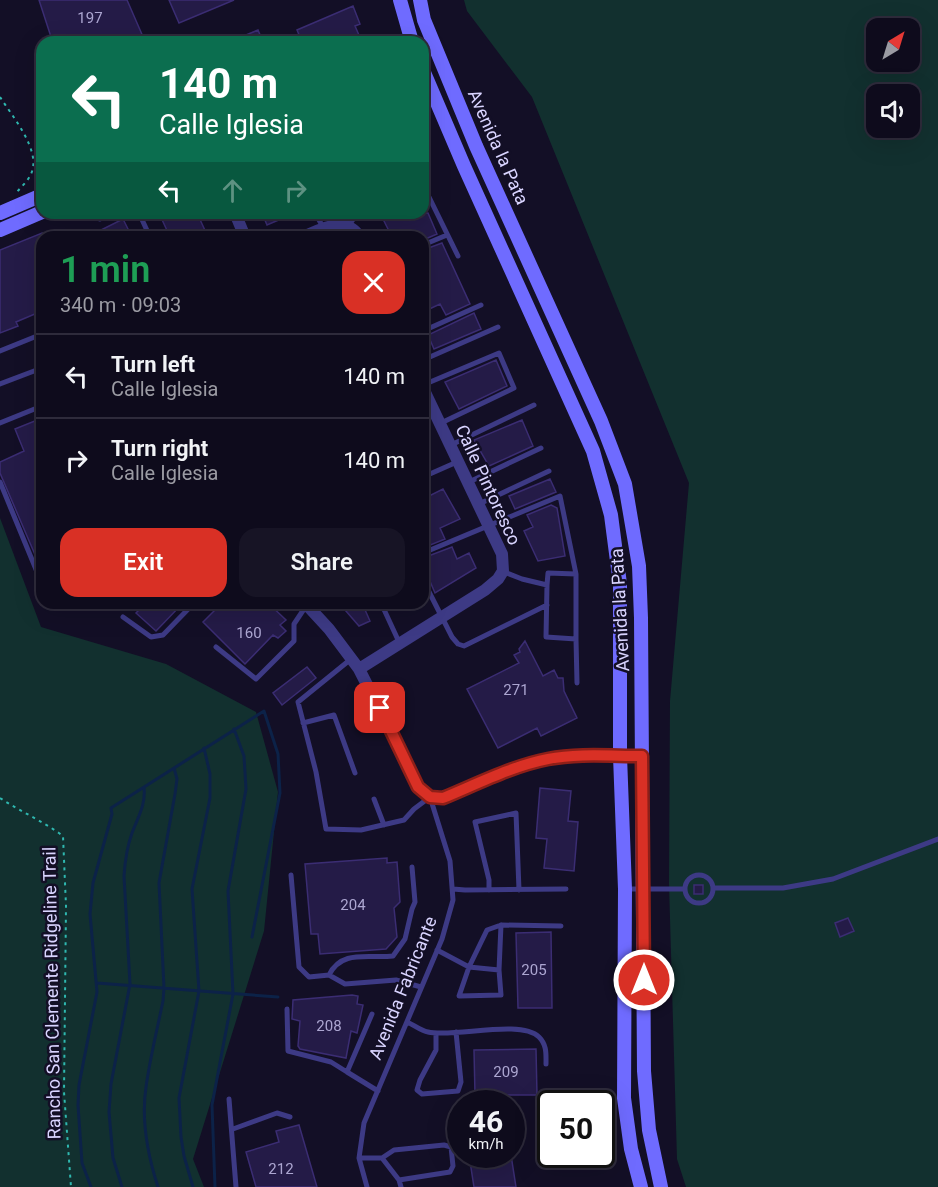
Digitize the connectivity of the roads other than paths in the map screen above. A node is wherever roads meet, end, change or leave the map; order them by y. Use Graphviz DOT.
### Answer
graph roads {
  1 [pos="400,0"];
  2 [pos="420,0"];
  3 [pos="424,20"];
  4 [pos="410,36"];
  5 [pos="414,36"];
  6 [pos="429,84"];
  7 [pos="429,197"];
  8 [pos="36,198"];
  9 [pos="0,213"];
  10 [pos="36,215"];
  11 [pos="318,219"];
  12 [pos="353,219"];
  13 [pos="348,226"];
  14 [pos="324,229"];
  15 [pos="0,230"];
  16 [pos="319,231"];
  17 [pos="353,231"];
  18 [pos="447,235"];
  19 [pos="429,242"];
  20 [pos="458,256"];
  21 [pos="481,305"];
  22 [pos="498,327"];
  23 [pos="429,328"];
  24 [pos="36,336"];
  25 [pos="0,351"];
  26 [pos="429,357"];
  27 [pos="36,370"];
  28 [pos="0,384"];
  29 [pos="429,386"];
  30 [pos="429,402"];
  31 [pos="534,405"];
  32 [pos="36,408"];
  33 [pos="0,423"];
  34 [pos="439,424"];
  35 [pos="450,446"];
  36 [pos="541,448"];
  37 [pos="458,461"];
  38 [pos="549,471"];
  39 [pos="429,474"];
  40 [pos="0,482"];
  41 [pos="469,483"];
  42 [pos="479,504"];
  43 [pos="490,526"];
  44 [pos="429,551"];
  45 [pos="36,569"];
  46 [pos="503,571"];
  47 [pos="576,574"];
  48 [pos="547,585"];
  49 [pos="429,593"];
  50 [pos="547,605"];
  51 [pos="188,609"];
  52 [pos="303,609"];
  53 [pos="311,609"];
  54 [pos="384,609"];
  55 [pos="440,616"];
  56 [pos="123,617"];
  57 [pos="576,639"];
  58 [pos="399,642"];
  59 [pos="216,647"];
  60 [pos="351,658"];
  61 [pos="359,669"];
  62 [pos="577,683"];
  63 [pos="303,723"];
  64 [pos="620,756"];
  65 [pos="642,756"];
  66 [pos="355,773"];
  67 [pos="430,797"];
  68 [pos="374,799"];
  69 [pos="384,825"];
  70 [pos="938,838"];
  71 [pos="412,867"];
  72 [pos="291,875"];
  73 [pos="714,888"];
  74 [pos="453,889"];
  75 [pos="625,889"];
  76 [pos="644,889"];
  77 [pos="685,889"];
  78 [pos="489,890"];
  79 [pos="519,890"];
  80 [pos="566,890"];
  81 [pos="501,925"];
  82 [pos="561,926"];
  83 [pos="437,950"];
  84 [pos="469,967"];
  85 [pos="499,970"];
  86 [pos="329,975"];
  87 [pos="421,987"];
  88 [pos="287,1009"];
  89 [pos="372,1014"];
  90 [pos="407,1022"];
  91 [pos="456,1032"];
  92 [pos="436,1033"];
  93 [pos="546,1064"];
  94 [pos="347,1072"];
  95 [pos="378,1091"];
  96 [pos="229,1099"];
  97 [pos="290,1117"];
  98 [pos="232,1129"];
  99 [pos="359,1158"];
  100 [pos="382,1158"];
  101 [pos="399,1180"];
  102 [pos="236,1187"];
  103 [pos="367,1187"];
  104 [pos="401,1187"];
  105 [pos="640,1187"];
  106 [pos="661,1187"];
  1 -- 4 [label="main road"];
  2 -- 3 [label="main road, Avenida la Pata"];
  3 -- 5 [label="main road"];
  3 -- 65 [label="main road, Avenida la Pata"];
  6 -- 64 [label="main road, Avenida la Pata"];
  7 -- 18 [label="lane"];
  8 -- 9 [label="main road"];
  10 -- 15 [label="main road"];
  11 -- 14 [label="lane"];
  12 -- 13 [label="lane"];
  13 -- 14 [label="street"];
  13 -- 17 [label="street"];
  14 -- 16 [label="street"];
  18 -- 19 [label="lane"];
  18 -- 20 [label="lane"];
  21 -- 23 [label="lane"];
  22 -- 26 [label="lane"];
  24 -- 25 [label="lane"];
  27 -- 28 [label="lane"];
  29 -- 34 [label="lane"];
  30 -- 34 [label="street, Calle Pintoresco"];
  31 -- 35 [label="lane"];
  32 -- 33 [label="lane"];
  34 -- 35 [label="street, Calle Pintoresco"];
  35 -- 37 [label="street, Calle Pintoresco"];
  36 -- 41 [label="lane"];
  37 -- 39 [label="lane"];
  37 -- 41 [label="street, Calle Pintoresco"];
  38 -- 42 [label="lane"];
  40 -- 45 [label="lane"];
  41 -- 42 [label="street, Calle Pintoresco"];
  42 -- 43 [label="street, Calle Pintoresco"];
  43 -- 44 [label="lane"];
  43 -- 46 [label="street, Calle Pintoresco"];
  43 -- 47 [label="lane"];
  46 -- 48 [label="lane"];
  46 -- 55 [label="street, Calle Pintoresco"];
  47 -- 48 [label="lane"];
  47 -- 57 [label="lane"];
  48 -- 50 [label="lane"];
  49 -- 55 [label="lane"];
  50 -- 55 [label="lane"];
  50 -- 57 [label="lane"];
  51 -- 56 [label="lane"];
  52 -- 59 [label="lane"];
  53 -- 60 [label="street"];
  54 -- 58 [label="lane"];
  55 -- 58 [label="street, Calle Pintoresco"];
  57 -- 62 [label="lane"];
  58 -- 61 [label="street, Calle Pintoresco"];
  60 -- 61 [label="street"];
  60 -- 63 [label="lane"];
  61 -- 67 [label="street"];
  63 -- 66 [label="lane"];
  63 -- 69 [label="lane"];
  64 -- 65 [label="street"];
  64 -- 67 [label="street"];
  64 -- 75 [label="main road, Avenida la Pata"];
  65 -- 76 [label="main road, Avenida la Pata"];
  67 -- 69 [label="lane"];
  67 -- 74 [label="lane, Avenida Fabricante"];
  68 -- 69 [label="lane"];
  70 -- 73 [label="lane"];
  71 -- 86 [label="lane"];
  72 -- 86 [label="lane"];
  73 -- 77 [label="lane"];
  73 -- 77 [label="lane"];
  74 -- 78 [label="lane"];
  74 -- 83 [label="lane, Avenida Fabricante"];
  75 -- 76 [label="lane"];
  75 -- 105 [label="main road, Avenida la Pata"];
  76 -- 77 [label="lane"];
  76 -- 106 [label="main road, Avenida la Pata"];
  78 -- 79 [label="lane"];
  78 -- 79 [label="lane"];
  79 -- 80 [label="lane"];
  81 -- 82 [label="lane"];
  81 -- 84 [label="lane"];
  81 -- 85 [label="lane"];
  83 -- 84 [label="lane"];
  83 -- 87 [label="lane, Avenida Fabricante"];
  84 -- 85 [label="lane"];
  84 -- 85 [label="lane"];
  86 -- 87 [label="lane"];
  87 -- 90 [label="lane, Avenida Fabricante"];
  88 -- 94 [label="lane"];
  89 -- 94 [label="lane"];
  90 -- 92 [label="lane"];
  90 -- 95 [label="lane, Avenida Fabricante"];
  91 -- 92 [label="lane"];
  91 -- 92 [label="lane"];
  91 -- 93 [label="lane"];
  94 -- 95 [label="lane"];
  95 -- 99 [label="lane, Avenida Fabricante"];
  96 -- 98 [label="lane"];
  97 -- 98 [label="lane"];
  98 -- 102 [label="lane"];
  99 -- 100 [label="lane"];
  99 -- 103 [label="lane, Avenida Fabricante"];
  100 -- 101 [label="lane"];
  100 -- 101 [label="lane"];
  101 -- 104 [label="lane"];
}
